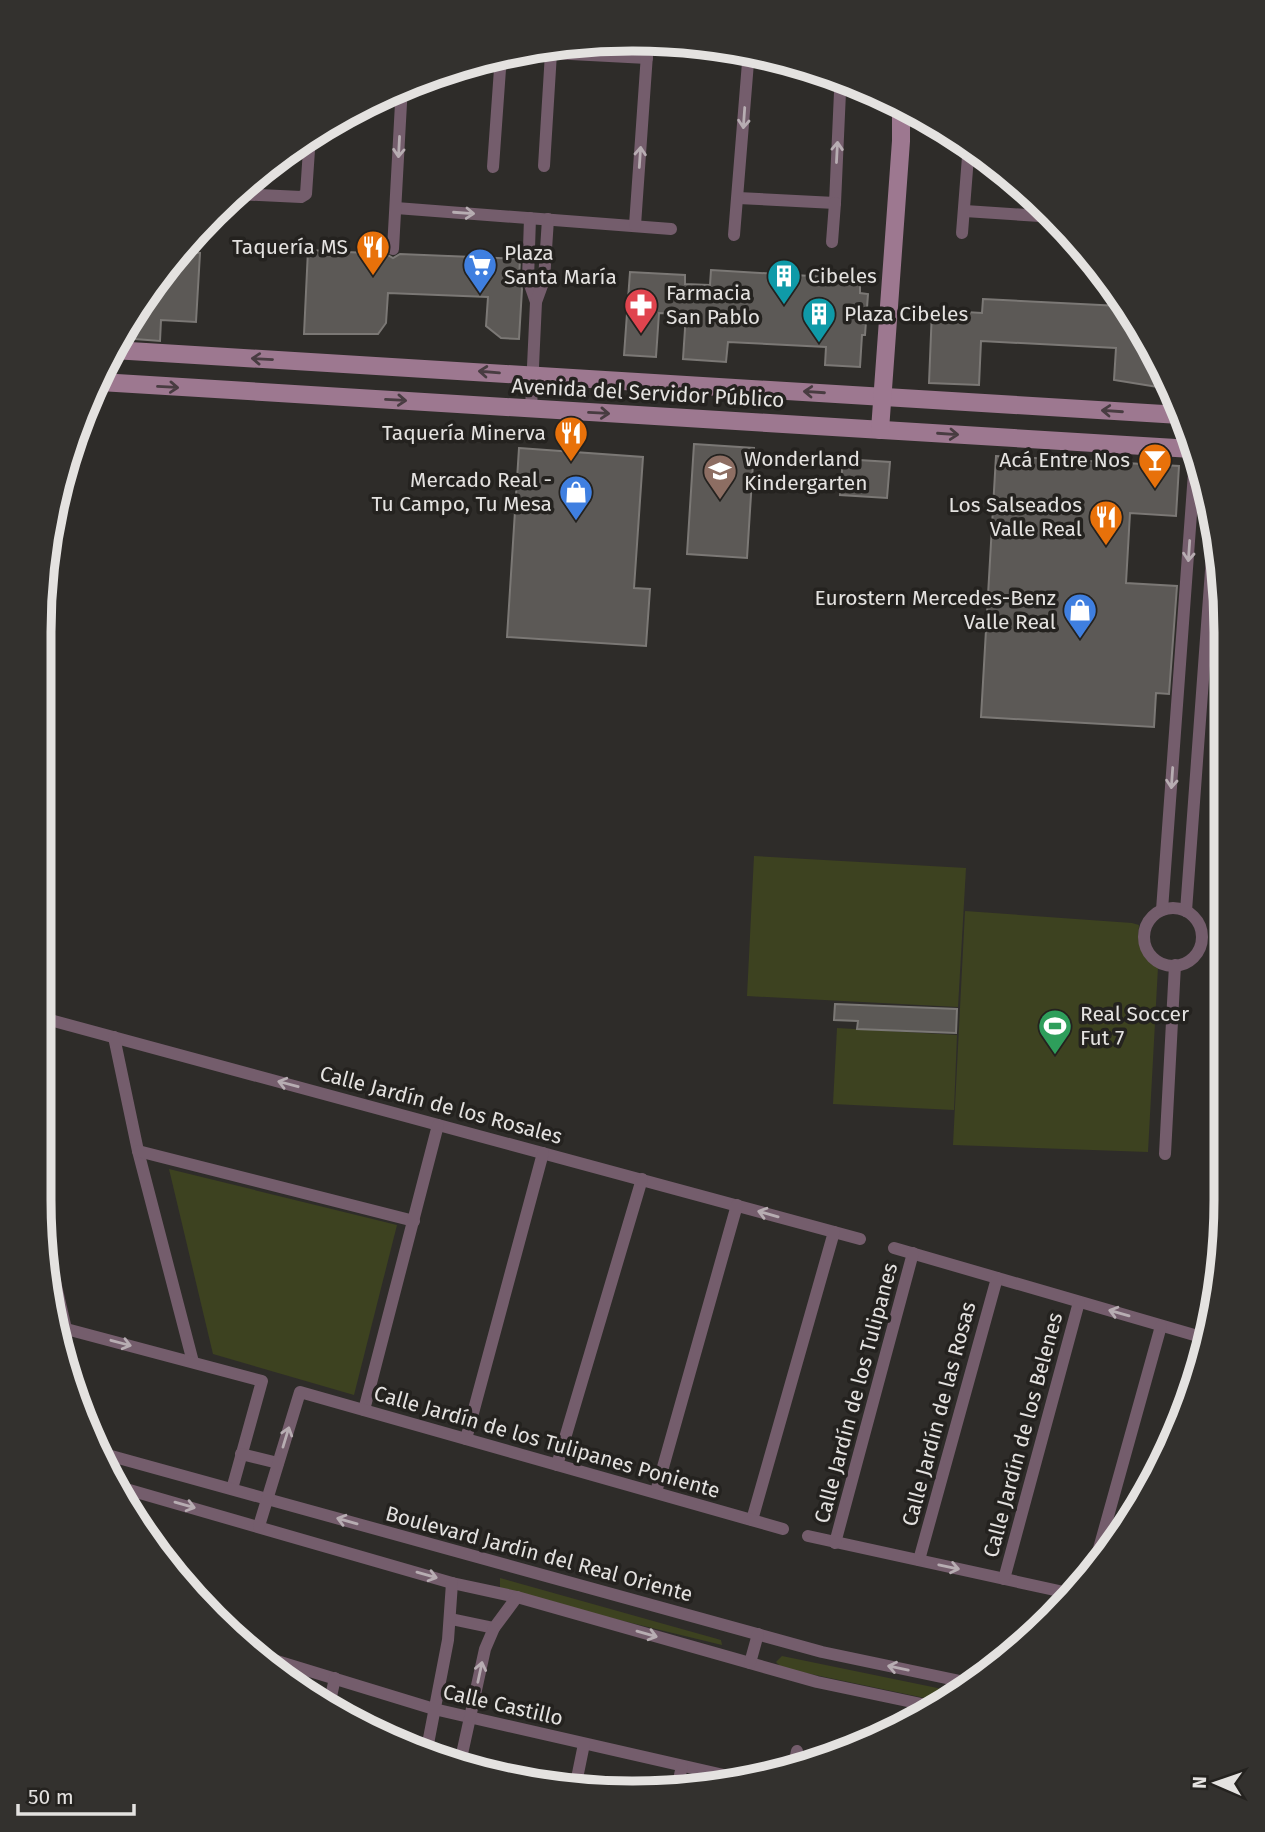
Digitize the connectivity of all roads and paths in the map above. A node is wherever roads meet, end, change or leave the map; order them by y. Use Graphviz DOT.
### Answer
graph roads {
  1 [pos="647,51"];
  2 [pos="574,54"];
  3 [pos="551,57"];
  4 [pos="647,58"];
  5 [pos="748,62"];
  6 [pos="500,67"];
  7 [pos="841,90"];
  8 [pos="401,99"];
  9 [pos="901,117"];
  10 [pos="309,149"];
  11 [pos="968,158"];
  12 [pos="544,166"];
  13 [pos="493,167"];
  14 [pos="249,195"];
  15 [pos="737,198"];
  16 [pos="835,203"];
  17 [pos="396,208"];
  18 [pos="965,211"];
  19 [pos="1038,216"];
  20 [pos="530,218"];
  21 [pos="548,219"];
  22 [pos="635,225"];
  23 [pos="671,229"];
  24 [pos="962,233"];
  25 [pos="734,235"];
  26 [pos="832,242"];
  27 [pos="393,249"];
  28 [pos="536,302"];
  29 [pos="124,351"];
  30 [pos="532,376"];
  31 [pos="107,383"];
  32 [pos="882,397"];
  33 [pos="531,409"];
  34 [pos="1172,414"];
  35 [pos="880,430"];
  36 [pos="1184,448"];
  37 [pos="1193,480"];
  38 [pos="1211,573"];
  39 [pos="1162,910"];
  40 [pos="1186,911"];
  41 [pos="1175,965"];
  42 [pos="51,1020"];
  43 [pos="114,1037"];
  44 [pos="438,1125"];
  45 [pos="138,1151"];
  46 [pos="542,1153"];
  47 [pos="1165,1154"];
  48 [pos="642,1179"];
  49 [pos="737,1205"];
  50 [pos="414,1221"];
  51 [pos="834,1232"];
  52 [pos="860,1239"];
  53 [pos="894,1248"];
  54 [pos="914,1254"];
  55 [pos="997,1278"];
  56 [pos="1079,1302"];
  57 [pos="1161,1326"];
  58 [pos="66,1330"];
  59 [pos="1197,1336"];
  60 [pos="193,1362"];
  61 [pos="364,1410"];
  62 [pos="466,1439"];
  63 [pos="241,1454"];
  64 [pos="110,1456"];
  65 [pos="278,1464"];
  66 [pos="557,1465"];
  67 [pos="232,1489"];
  68 [pos="129,1490"];
  69 [pos="656,1492"];
  70 [pos="267,1499"];
  71 [pos="752,1520"];
  72 [pos="259,1526"];
  73 [pos="783,1528"];
  74 [pos="808,1536"];
  75 [pos="835,1543"];
  76 [pos="1100,1546"];
  77 [pos="919,1560"];
  78 [pos="1004,1579"];
  79 [pos="452,1583"];
  80 [pos="1062,1592"];
  81 [pos="517,1597"];
  82 [pos="451,1619"];
  83 [pos="494,1628"];
  84 [pos="758,1634"];
  85 [pos="278,1661"];
  86 [pos="750,1663"];
  87 [pos="335,1678"];
  88 [pos="959,1681"];
  89 [pos="331,1696"];
  90 [pos="922,1704"];
  91 [pos="434,1709"];
  92 [pos="470,1718"];
  93 [pos="428,1743"];
  94 [pos="584,1744"];
  95 [pos="797,1751"];
  96 [pos="462,1755"];
  97 [pos="796,1757"];
  98 [pos="682,1766"];
  99 [pos="718,1774"];
  100 [pos="577,1778"];
  101 [pos="679,1779"];
  1 -- 4 [label="street"];
  2 -- 4 [label="street"];
  3 -- 12 [label="street"];
  22 -- 4 [label="street, one-way"];
  5 -- 15 [label="street, one-way"];
  6 -- 13 [label="street"];
  16 -- 7 [label="street, one-way"];
  8 -- 17 [label="street, one-way"];
  9 -- 32 [label="street"];
  10 -- 14 [label="street"];
  11 -- 18 [label="street"];
  15 -- 16 [label="street"];
  15 -- 25 [label="street"];
  16 -- 26 [label="street"];
  17 -- 20 [label="street, one-way"];
  17 -- 27 [label="street"];
  18 -- 19 [label="street"];
  18 -- 24 [label="street"];
  20 -- 21 [label="street"];
  20 -- 28 [label="street"];
  21 -- 22 [label="street"];
  21 -- 28 [label="street"];
  22 -- 23 [label="street"];
  28 -- 30 [label="street"];
  30 -- 29 [label="street, Avenida del Servidor Público, one-way"];
  32 -- 30 [label="street, Avenida del Servidor Público, one-way"];
  30 -- 33 [label="street"];
  31 -- 33 [label="street, Avenida del Servidor Público, one-way"];
  34 -- 32 [label="street, Avenida del Servidor Público, one-way"];
  32 -- 35 [label="street"];
  33 -- 35 [label="street, Avenida del Servidor Público, one-way"];
  35 -- 36 [label="street, Avenida del Servidor Público, one-way"];
  37 -- 39 [label="street, one-way"];
  38 -- 40 [label="street"];
  39 -- 40 [label="street"];
  39 -- 41 [label="street"];
  40 -- 41 [label="street"];
  41 -- 47 [label="street"];
  42 -- 43 [label="street, Calle Jardín de los Rosales"];
  44 -- 43 [label="street, Calle Jardín de los Rosales, one-way"];
  43 -- 45 [label="street"];
  44 -- 46 [label="street, Calle Jardín de los Rosales"];
  44 -- 50 [label="street"];
  45 -- 50 [label="street"];
  45 -- 60 [label="street"];
  46 -- 48 [label="street, Calle Jardín de los Rosales"];
  46 -- 62 [label="street"];
  48 -- 49 [label="street, Calle Jardín de los Rosales"];
  48 -- 66 [label="street"];
  51 -- 49 [label="street, Calle Jardín de los Rosales, one-way"];
  49 -- 69 [label="street"];
  50 -- 61 [label="street"];
  51 -- 52 [label="street, Calle Jardín de los Rosales"];
  51 -- 71 [label="street"];
  53 -- 54 [label="street"];
  54 -- 55 [label="street"];
  54 -- 75 [label="street, Calle Jardín de los Tulipanes"];
  55 -- 56 [label="street"];
  55 -- 77 [label="street, Calle Jardín de las Rosas"];
  57 -- 56 [label="street, one-way"];
  56 -- 78 [label="street, Calle Jardín de los Belenes"];
  57 -- 59 [label="street"];
  57 -- 76 [label="street"];
  58 -- 60 [label="street, one-way"];
  60 -- 63 [label="street"];
  61 -- 62 [label="street, Calle Jardín de los Tulipanes Poniente"];
  65 -- 61 [label="street, Calle Jardín de los Tulipanes Poniente, one-way"];
  62 -- 66 [label="street, Calle Jardín de los Tulipanes Poniente"];
  63 -- 65 [label="street"];
  63 -- 67 [label="street"];
  64 -- 67 [label="street, Boulevard Jardín del Real Oriente"];
  65 -- 70 [label="street"];
  66 -- 69 [label="street, Calle Jardín de los Tulipanes Poniente"];
  67 -- 70 [label="street, Boulevard Jardín del Real Oriente"];
  68 -- 72 [label="street, one-way"];
  69 -- 71 [label="street, Calle Jardín de los Tulipanes Poniente"];
  70 -- 72 [label="street"];
  84 -- 70 [label="street, Boulevard Jardín del Real Oriente, one-way"];
  71 -- 73 [label="street, Calle Jardín de los Tulipanes Poniente"];
  72 -- 79 [label="street, one-way"];
  74 -- 75 [label="street"];
  75 -- 77 [label="street"];
  77 -- 78 [label="street, one-way"];
  78 -- 80 [label="street"];
  79 -- 81 [label="street"];
  79 -- 82 [label="street"];
  81 -- 83 [label="street"];
  81 -- 86 [label="street, one-way"];
  82 -- 83 [label="street"];
  82 -- 91 [label="street"];
  92 -- 83 [label="street, one-way"];
  84 -- 86 [label="street"];
  88 -- 84 [label="street, Boulevard Jardín del Real Oriente, one-way"];
  85 -- 87 [label="street, Calle Castillo"];
  86 -- 90 [label="street"];
  87 -- 89 [label="street"];
  87 -- 91 [label="street, Calle Castillo"];
  91 -- 92 [label="street, Calle Castillo"];
  91 -- 93 [label="street"];
  92 -- 94 [label="street, Calle Castillo"];
  92 -- 96 [label="street"];
  94 -- 98 [label="street, Calle Castillo"];
  94 -- 100 [label="street"];
  95 -- 97 [label="street"];
  98 -- 99 [label="street, Calle Castillo"];
  98 -- 101 [label="street"];
}
